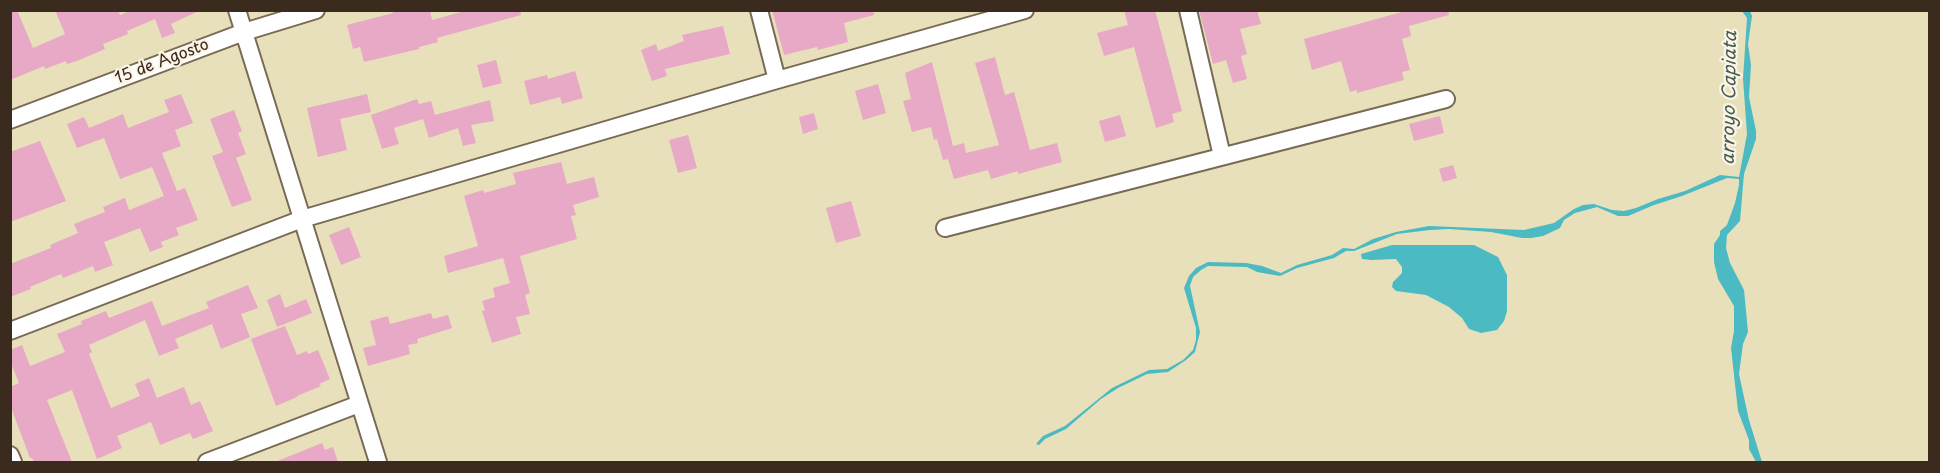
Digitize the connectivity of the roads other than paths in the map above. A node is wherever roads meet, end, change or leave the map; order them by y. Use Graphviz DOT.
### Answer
graph roads {
  1 [pos="237,10"];
  2 [pos="316,10"];
  3 [pos="759,10"];
  4 [pos="1025,10"];
  5 [pos="1188,10"];
  6 [pos="244,32"];
  7 [pos="777,80"];
  8 [pos="1446,99"];
  9 [pos="10,120"];
  10 [pos="1222,156"];
  11 [pos="302,219"];
  12 [pos="945,228"];
  13 [pos="10,331"];
  14 [pos="359,404"];
  15 [pos="10,455"];
  16 [pos="14,462"];
  17 [pos="207,462"];
  18 [pos="378,462"];
  1 -- 6 [label="street"];
  2 -- 6 [label="street, 15 de Agosto"];
  3 -- 7 [label="street"];
  4 -- 7 [label="street"];
  5 -- 10 [label="street"];
  6 -- 9 [label="street, 15 de Agosto"];
  6 -- 11 [label="street"];
  7 -- 11 [label="street"];
  8 -- 10 [label="street"];
  10 -- 12 [label="street"];
  11 -- 13 [label="street"];
  11 -- 14 [label="street"];
  14 -- 17 [label="street"];
  14 -- 18 [label="street"];
  15 -- 16 [label="street"];
}
